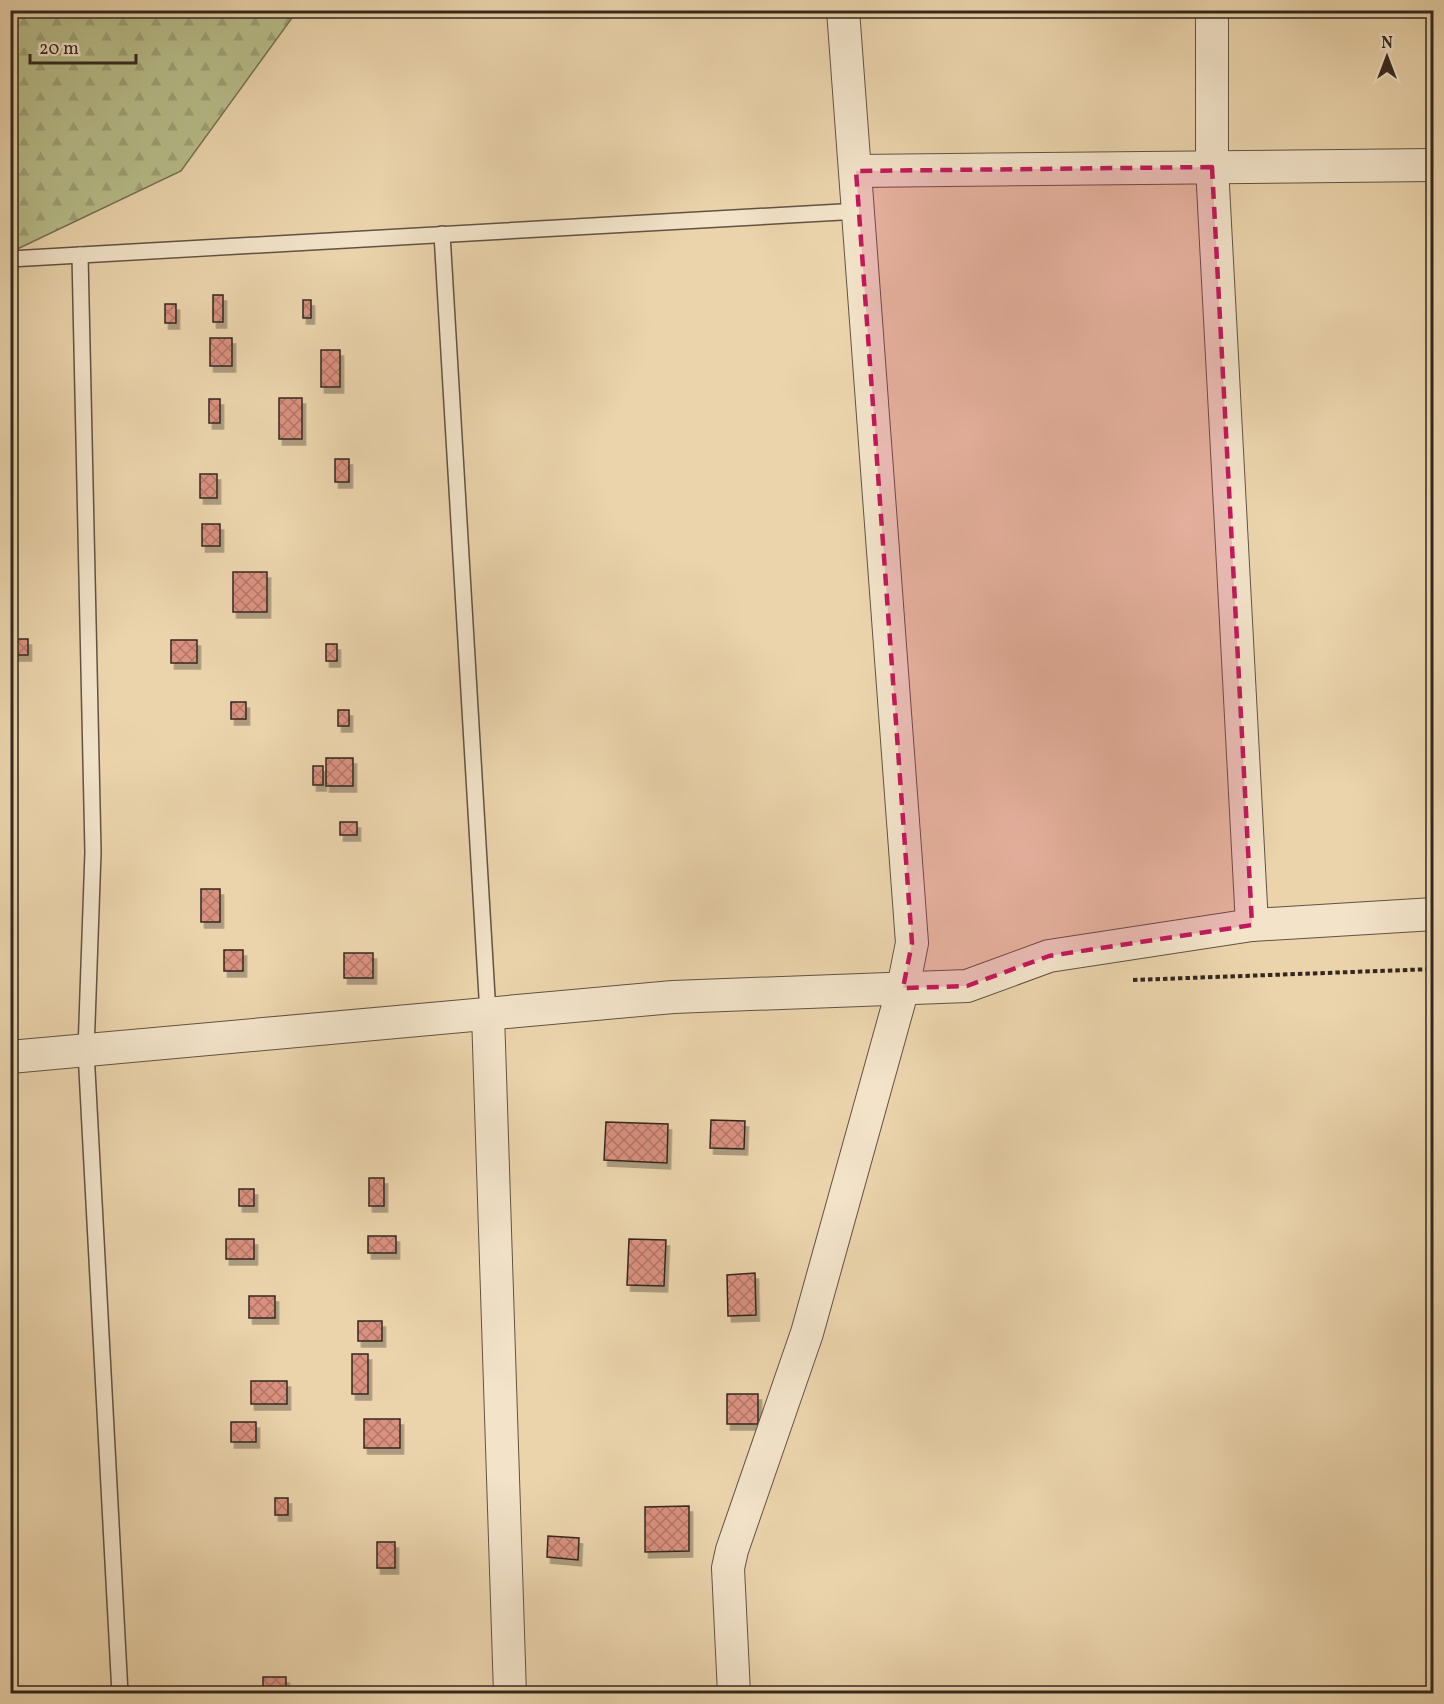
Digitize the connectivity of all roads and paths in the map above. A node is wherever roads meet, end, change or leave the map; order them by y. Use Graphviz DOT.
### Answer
graph roads {
  1 [pos="843,10"];
  2 [pos="1212,10"];
  3 [pos="1434,165"];
  4 [pos="1212,167"];
  5 [pos="856,171"];
  6 [pos="859,211"];
  7 [pos="442,234"];
  8 [pos="80,255"];
  9 [pos="10,259"];
  10 [pos="1434,914"];
  11 [pos="1252,926"];
  12 [pos="1434,969"];
  13 [pos="1123,980"];
  14 [pos="903,988"];
  15 [pos="488,1014"];
  16 [pos="86,1052"];
  17 [pos="10,1057"];
  18 [pos="120,1694"];
  19 [pos="510,1694"];
  20 [pos="734,1694"];
  1 -- 5 [label="street"];
  2 -- 4 [label="street"];
  3 -- 4 [label="street"];
  4 -- 5 [label="street"];
  4 -- 11 [label="street"];
  5 -- 6 [label="street"];
  6 -- 7 [label="lane"];
  6 -- 14 [label="street"];
  7 -- 8 [label="lane"];
  7 -- 15 [label="lane"];
  8 -- 9 [label="lane"];
  8 -- 16 [label="lane"];
  10 -- 11 [label="street"];
  11 -- 14 [label="street"];
  12 -- 13 [label="path"];
  14 -- 15 [label="street"];
  14 -- 20 [label="street"];
  15 -- 16 [label="street"];
  15 -- 19 [label="street"];
  16 -- 17 [label="street"];
  16 -- 18 [label="lane"];
}
